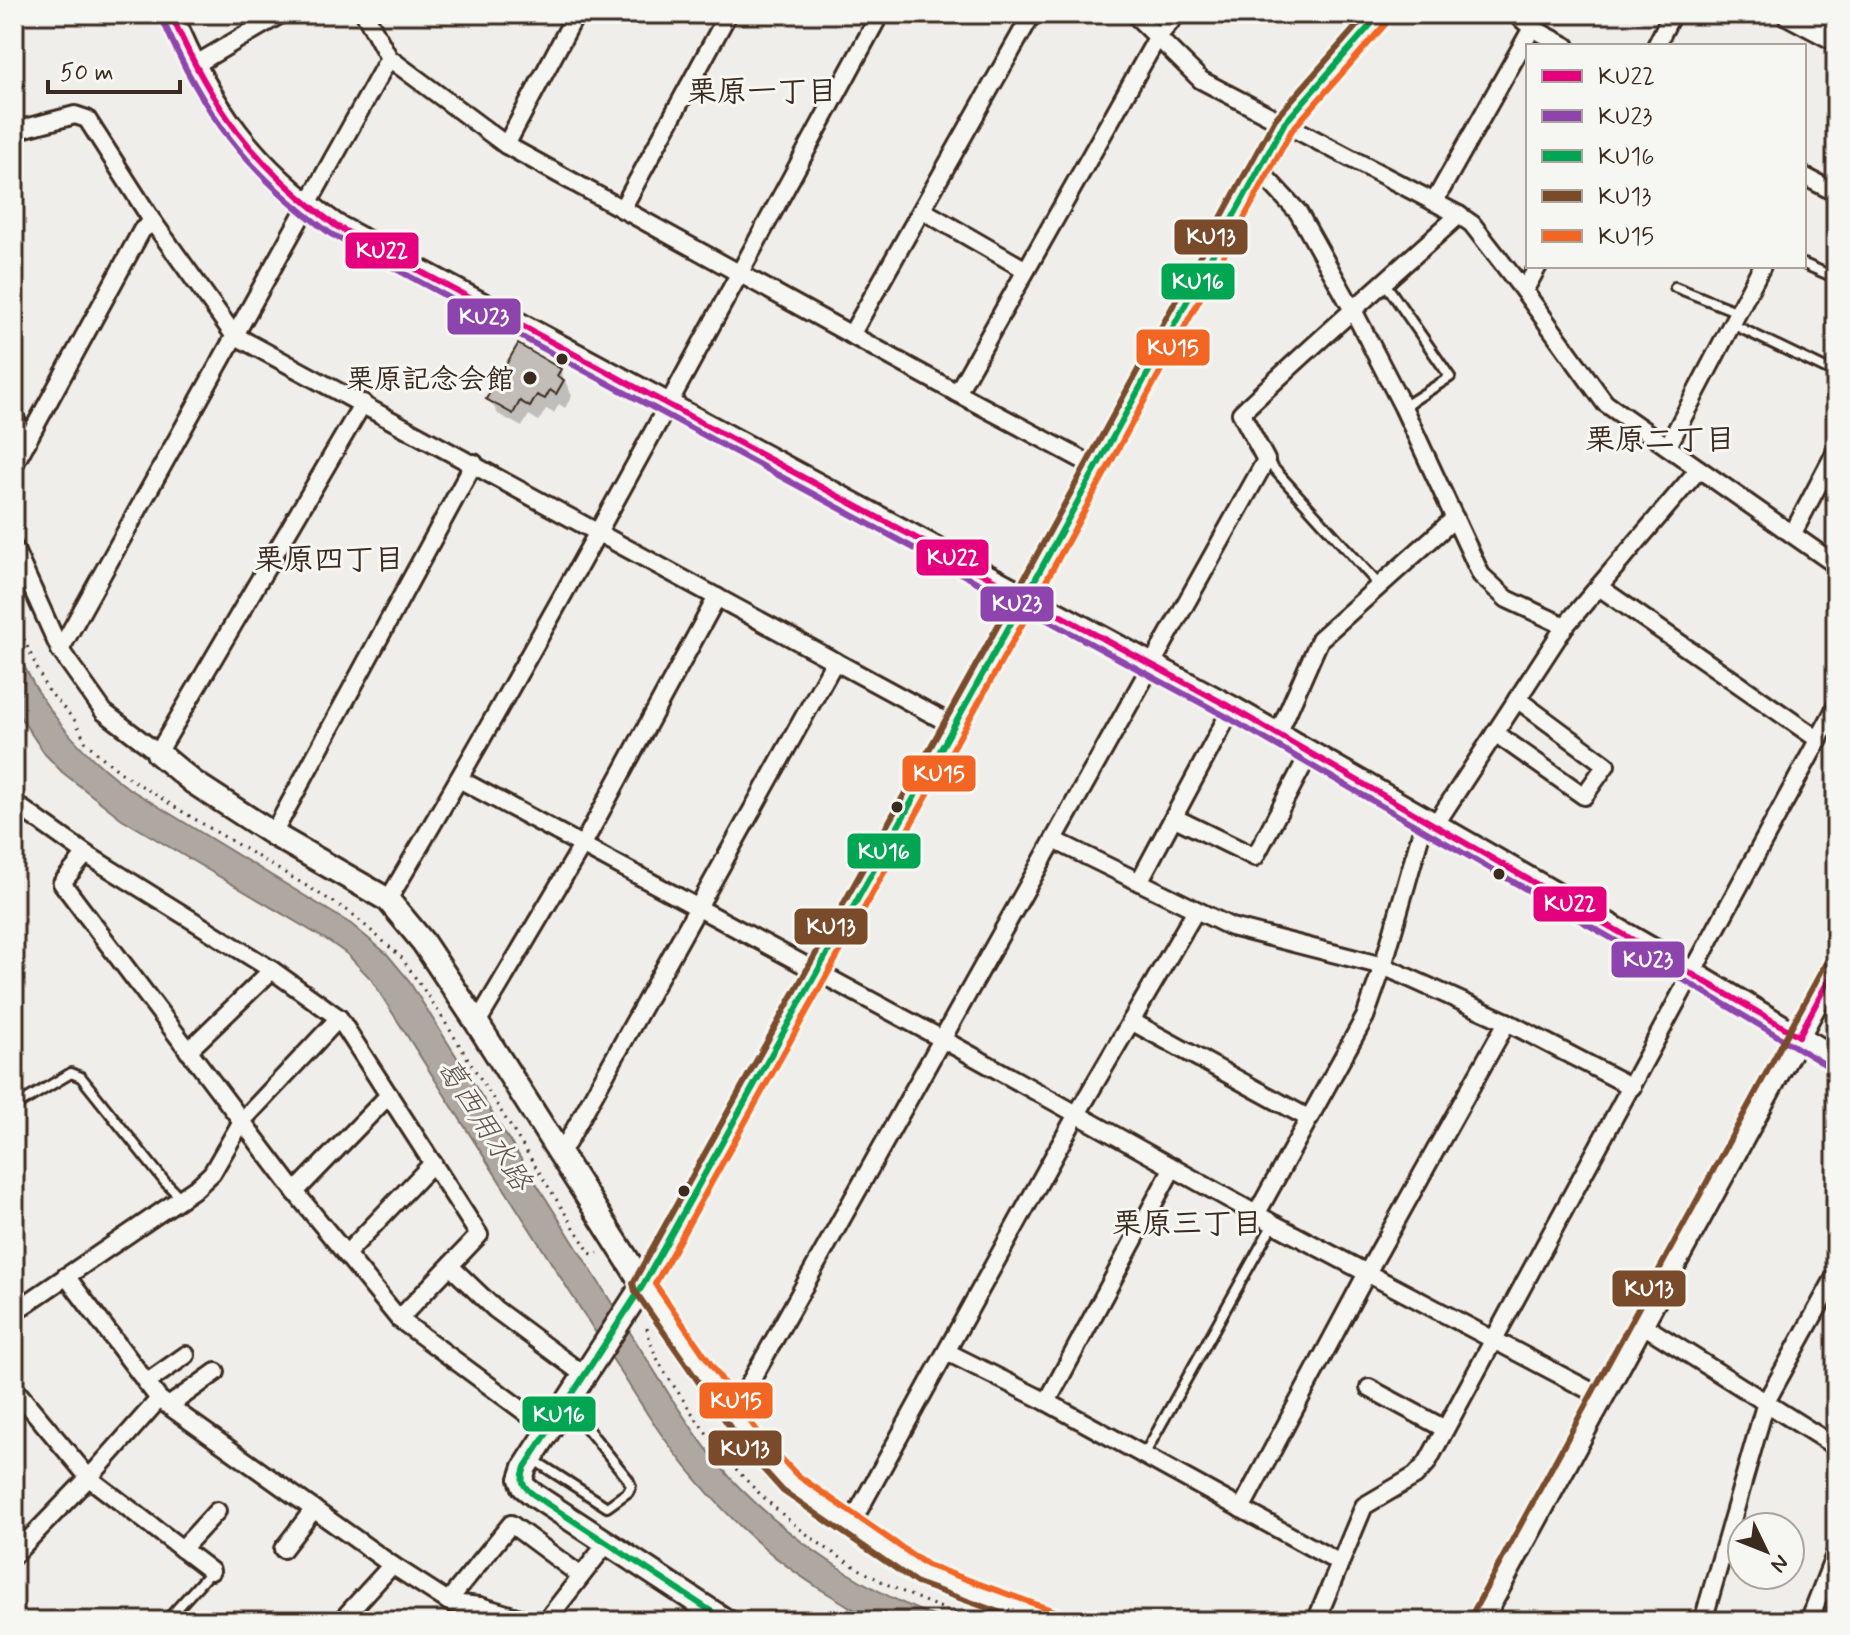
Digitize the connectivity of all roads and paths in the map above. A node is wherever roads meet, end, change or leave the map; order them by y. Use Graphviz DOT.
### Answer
graph roads {
  1 [pos="171,14"];
  2 [pos="281,14"];
  3 [pos="365,14"];
  4 [pos="728,14"];
  5 [pos="880,14"];
  6 [pos="1032,14"];
  7 [pos="1134,14"];
  8 [pos="1177,14"];
  9 [pos="1380,14"];
  10 [pos="1516,14"];
  11 [pos="1672,14"];
  12 [pos="1789,14"];
  13 [pos="571,17"];
  14 [pos="1532,28"];
  15 [pos="1157,38"];
  16 [pos="1836,39"];
  17 [pos="1562,44"];
  18 [pos="1657,44"];
  19 [pos="389,58"];
  20 [pos="193,66"];
  21 [pos="1284,124"];
  22 [pos="14,131"];
  23 [pos="506,145"];
  24 [pos="1259,170"];
  25 [pos="1806,180"];
  26 [pos="1836,193"];
  27 [pos="1434,202"];
  28 [pos="307,206"];
  29 [pos="622,209"];
  30 [pos="922,210"];
  31 [pos="1459,215"];
  32 [pos="153,222"];
  33 [pos="1806,265"];
  34 [pos="1537,268"];
  35 [pos="1761,268"];
  36 [pos="1026,270"];
  37 [pos="739,274"];
  38 [pos="1836,278"];
  39 [pos="1385,283"];
  40 [pos="1675,287"];
  41 [pos="1524,291"];
  42 [pos="1354,312"];
  43 [pos="1735,318"];
  44 [pos="234,335"];
  45 [pos="851,335"];
  46 [pos="1836,374"];
  47 [pos="957,393"];
  48 [pos="363,403"];
  49 [pos="668,406"];
  50 [pos="1403,407"];
  51 [pos="14,414"];
  52 [pos="27,442"];
  53 [pos="1668,446"];
  54 [pos="1836,451"];
  55 [pos="1266,460"];
  56 [pos="474,463"];
  57 [pos="14,465"];
  58 [pos="1096,467"];
  59 [pos="1699,469"];
  60 [pos="1455,518"];
  61 [pos="597,533"];
  62 [pos="1793,533"];
  63 [pos="14,548"];
  64 [pos="1836,565"];
  65 [pos="1381,586"];
  66 [pos="1599,587"];
  67 [pos="717,597"];
  68 [pos="1025,598"];
  69 [pos="14,617"];
  70 [pos="1565,626"];
  71 [pos="60,650"];
  72 [pos="835,661"];
  73 [pos="1151,665"];
  74 [pos="1517,699"];
  75 [pos="1836,707"];
  76 [pos="1232,708"];
  77 [pos="954,726"];
  78 [pos="1495,733"];
  79 [pos="1278,734"];
  80 [pos="1819,740"];
  81 [pos="1310,752"];
  82 [pos="158,753"];
  83 [pos="459,779"];
  84 [pos="14,803"];
  85 [pos="1175,818"];
  86 [pos="1430,822"];
  87 [pos="273,834"];
  88 [pos="1054,840"];
  89 [pos="582,846"];
  90 [pos="86,854"];
  91 [pos="1139,882"];
  92 [pos="388,900"];
  93 [pos="699,909"];
  94 [pos="1196,910"];
  95 [pos="1383,966"];
  96 [pos="1836,966"];
  97 [pos="272,970"];
  98 [pos="816,972"];
  99 [pos="1694,974"];
  100 [pos="339,1018"];
  101 [pos="1131,1021"];
  102 [pos="1507,1022"];
  103 [pos="477,1023"];
  104 [pos="1799,1036"];
  105 [pos="942,1039"];
  106 [pos="188,1051"];
  107 [pos="1836,1059"];
  108 [pos="1632,1087"];
  109 [pos="389,1095"];
  110 [pos="14,1107"];
  111 [pos="1077,1114"];
  112 [pos="1308,1118"];
  113 [pos="242,1121"];
  114 [pos="557,1152"];
  115 [pos="433,1163"];
  116 [pos="1173,1167"];
  117 [pos="295,1192"];
  118 [pos="181,1199"];
  119 [pos="1257,1213"];
  120 [pos="1274,1224"];
  121 [pos="608,1248"];
  122 [pos="346,1254"];
  123 [pos="450,1266"];
  124 [pos="1367,1273"];
  125 [pos="1836,1275"];
  126 [pos="66,1276"];
  127 [pos="643,1285"];
  128 [pos="14,1312"];
  129 [pos="399,1319"];
  130 [pos="1643,1325"];
  131 [pos="1494,1341"];
  132 [pos="947,1352"];
  133 [pos="186,1355"];
  134 [pos="216,1372"];
  135 [pos="584,1375"];
  136 [pos="146,1383"];
  137 [pos="14,1388"];
  138 [pos="1369,1388"];
  139 [pos="1602,1397"];
  140 [pos="165,1402"];
  141 [pos="1047,1402"];
  142 [pos="1766,1402"];
  143 [pos="564,1406"];
  144 [pos="732,1415"];
  145 [pos="548,1429"];
  146 [pos="1445,1429"];
  147 [pos="1836,1447"];
  148 [pos="1144,1455"];
  149 [pos="531,1457"];
  150 [pos="89,1478"];
  151 [pos="314,1509"];
  152 [pos="1241,1509"];
  153 [pos="217,1511"];
  154 [pos="850,1526"];
  155 [pos="607,1543"];
  156 [pos="182,1549"];
  157 [pos="283,1549"];
  158 [pos="1836,1552"];
  159 [pos="14,1555"];
  160 [pos="1338,1562"];
  161 [pos="392,1565"];
  162 [pos="211,1571"];
  163 [pos="581,1576"];
  164 [pos="448,1601"];
  165 [pos="520,1619"];
  166 [pos="166,1621"];
  167 [pos="341,1621"];
  168 [pos="546,1621"];
  169 [pos="726,1621"];
  170 [pos="1054,1621"];
  171 [pos="1316,1621"];
  172 [pos="1480,1621"];
  173 [pos="1703,1621"];
  174 [pos="1809,1621"];
  1 -- 20 [label="street"];
  2 -- 20 [label="street"];
  3 -- 19 [label="street"];
  4 -- 29 [label="street"];
  5 -- 37 [label="street"];
  6 -- 30 [label="street"];
  7 -- 15 [label="street"];
  8 -- 15 [label="street"];
  9 -- 21 [label="street"];
  10 -- 14 [label="street"];
  11 -- 18 [label="street"];
  12 -- 16 [label="street"];
  13 -- 23 [label="street"];
  14 -- 17 [label="street"];
  14 -- 27 [label="street"];
  15 -- 21 [label="street"];
  15 -- 36 [label="street"];
  19 -- 23 [label="street"];
  19 -- 28 [label="street"];
  20 -- 28 [label="street"];
  21 -- 24 [label="street"];
  21 -- 27 [label="street"];
  22 -- 32 [label="street"];
  23 -- 29 [label="street"];
  24 -- 42 [label="street"];
  24 -- 58 [label="street"];
  25 -- 26 [label="street"];
  27 -- 31 [label="street"];
  28 -- 44 [label="street"];
  28 -- 49 [label="street"];
  29 -- 37 [label="street"];
  30 -- 36 [label="street"];
  30 -- 45 [label="street"];
  31 -- 39 [label="street"];
  31 -- 41 [label="street"];
  32 -- 44 [label="street"];
  32 -- 52 [label="street"];
  33 -- 38 [label="lane"];
  34 -- 41 [label="street"];
  35 -- 43 [label="street"];
  36 -- 47 [label="street"];
  37 -- 45 [label="street"];
  37 -- 49 [label="street"];
  39 -- 42 [label="street"];
  39 -- 50 [label="lane"];
  40 -- 43 [label="lane"];
  41 -- 53 [label="street"];
  42 -- 50 [label="street"];
  42 -- 55 [label="street"];
  43 -- 46 [label="lane"];
  43 -- 53 [label="street"];
  44 -- 48 [label="street"];
  44 -- 71 [label="street"];
  45 -- 47 [label="street"];
  47 -- 58 [label="street"];
  48 -- 56 [label="street"];
  48 -- 82 [label="street"];
  49 -- 61 [label="street"];
  49 -- 68 [label="street"];
  50 -- 60 [label="street"];
  51 -- 52 [label="street"];
  52 -- 57 [label="street"];
  53 -- 59 [label="street"];
  54 -- 62 [label="street"];
  55 -- 65 [label="lane"];
  55 -- 73 [label="street"];
  56 -- 61 [label="street"];
  56 -- 87 [label="street"];
  58 -- 68 [label="street"];
  59 -- 62 [label="street"];
  59 -- 66 [label="street"];
  60 -- 65 [label="street"];
  60 -- 70 [label="street"];
  61 -- 67 [label="street"];
  61 -- 83 [label="street"];
  62 -- 64 [label="street"];
  63 -- 71 [label="street"];
  65 -- 79 [label="street"];
  66 -- 70 [label="street"];
  66 -- 80 [label="street"];
  67 -- 72 [label="street"];
  67 -- 89 [label="street"];
  68 -- 73 [label="street"];
  68 -- 77 [label="street"];
  69 -- 121 [label="path"];
  70 -- 74 [label="street"];
  71 -- 82 [label="street"];
  72 -- 77 [label="street"];
  72 -- 93 [label="street"];
  73 -- 76 [label="street"];
  73 -- 88 [label="street"];
  74 -- 78 [label="street"];
  74 -- 78 [label="street"];
  75 -- 80 [label="street"];
  76 -- 79 [label="street"];
  76 -- 85 [label="street"];
  77 -- 98 [label="street"];
  78 -- 86 [label="street"];
  79 -- 81 [label="street"];
  80 -- 99 [label="street"];
  81 -- 85 [label="street"];
  81 -- 86 [label="street"];
  82 -- 87 [label="street"];
  83 -- 89 [label="street"];
  83 -- 92 [label="street"];
  84 -- 90 [label="street"];
  85 -- 91 [label="street"];
  86 -- 95 [label="street"];
  86 -- 99 [label="street"];
  87 -- 92 [label="street"];
  88 -- 91 [label="street"];
  88 -- 105 [label="street"];
  89 -- 93 [label="street"];
  89 -- 103 [label="street"];
  90 -- 97 [label="street"];
  90 -- 106 [label="street"];
  91 -- 94 [label="street"];
  92 -- 103 [label="street"];
  93 -- 98 [label="street"];
  93 -- 114 [label="street"];
  94 -- 95 [label="street"];
  94 -- 101 [label="street"];
  95 -- 102 [label="street"];
  95 -- 112 [label="street"];
  96 -- 104 [label="street"];
  97 -- 100 [label="street"];
  97 -- 106 [label="street"];
  98 -- 105 [label="street"];
  98 -- 127 [label="street"];
  99 -- 104 [label="street"];
  99 -- 108 [label="street"];
  100 -- 109 [label="street"];
  100 -- 113 [label="street"];
  101 -- 111 [label="street"];
  101 -- 112 [label="street"];
  102 -- 108 [label="street"];
  102 -- 124 [label="street"];
  103 -- 114 [label="street"];
  104 -- 107 [label="street"];
  104 -- 130 [label="street"];
  105 -- 111 [label="street"];
  105 -- 144 [label="street"];
  106 -- 113 [label="street"];
  108 -- 131 [label="street"];
  109 -- 115 [label="street"];
  109 -- 117 [label="street"];
  110 -- 118 [label="lane"];
  111 -- 116 [label="street"];
  111 -- 132 [label="street"];
  112 -- 119 [label="street"];
  113 -- 117 [label="street"];
  113 -- 118 [label="street"];
  114 -- 127 [label="street"];
  115 -- 122 [label="street"];
  115 -- 123 [label="street"];
  116 -- 119 [label="street"];
  116 -- 141 [label="street"];
  117 -- 122 [label="street"];
  118 -- 126 [label="street"];
  119 -- 120 [label="street"];
  120 -- 124 [label="street"];
  120 -- 148 [label="lane"];
  122 -- 129 [label="street"];
  123 -- 129 [label="street"];
  123 -- 135 [label="street"];
  124 -- 131 [label="street"];
  124 -- 152 [label="street"];
  125 -- 142 [label="street"];
  126 -- 128 [label="street"];
  126 -- 136 [label="street"];
  127 -- 135 [label="street"];
  127 -- 144 [label="street"];
  129 -- 145 [label="street"];
  130 -- 139 [label="street"];
  130 -- 142 [label="street"];
  131 -- 139 [label="street"];
  131 -- 146 [label="street"];
  132 -- 141 [label="street"];
  132 -- 154 [label="street"];
  133 -- 136 [label="street"];
  134 -- 140 [label="street"];
  135 -- 143 [label="street"];
  136 -- 140 [label="street"];
  137 -- 150 [label="street"];
  138 -- 146 [label="street"];
  139 -- 172 [label="street"];
  140 -- 150 [label="street"];
  140 -- 151 [label="street"];
  141 -- 148 [label="street"];
  142 -- 147 [label="street"];
  142 -- 173 [label="street"];
  143 -- 145 [label="street"];
  143 -- 149 [label="lane"];
  144 -- 154 [label="street"];
  145 -- 149 [label="street"];
  146 -- 160 [label="street"];
  148 -- 152 [label="street"];
  149 -- 155 [label="street"];
  150 -- 156 [label="street"];
  150 -- 159 [label="street"];
  151 -- 157 [label="street"];
  151 -- 161 [label="street"];
  152 -- 160 [label="street"];
  153 -- 156 [label="street"];
  154 -- 170 [label="street"];
  155 -- 163 [label="street"];
  155 -- 169 [label="street"];
  156 -- 162 [label="street"];
  158 -- 174 [label="street"];
  160 -- 171 [label="street"];
  161 -- 164 [label="street"];
  161 -- 167 [label="street"];
  162 -- 166 [label="lane"];
  163 -- 164 [label="street"];
  163 -- 168 [label="street"];
  164 -- 165 [label="street"];
}
